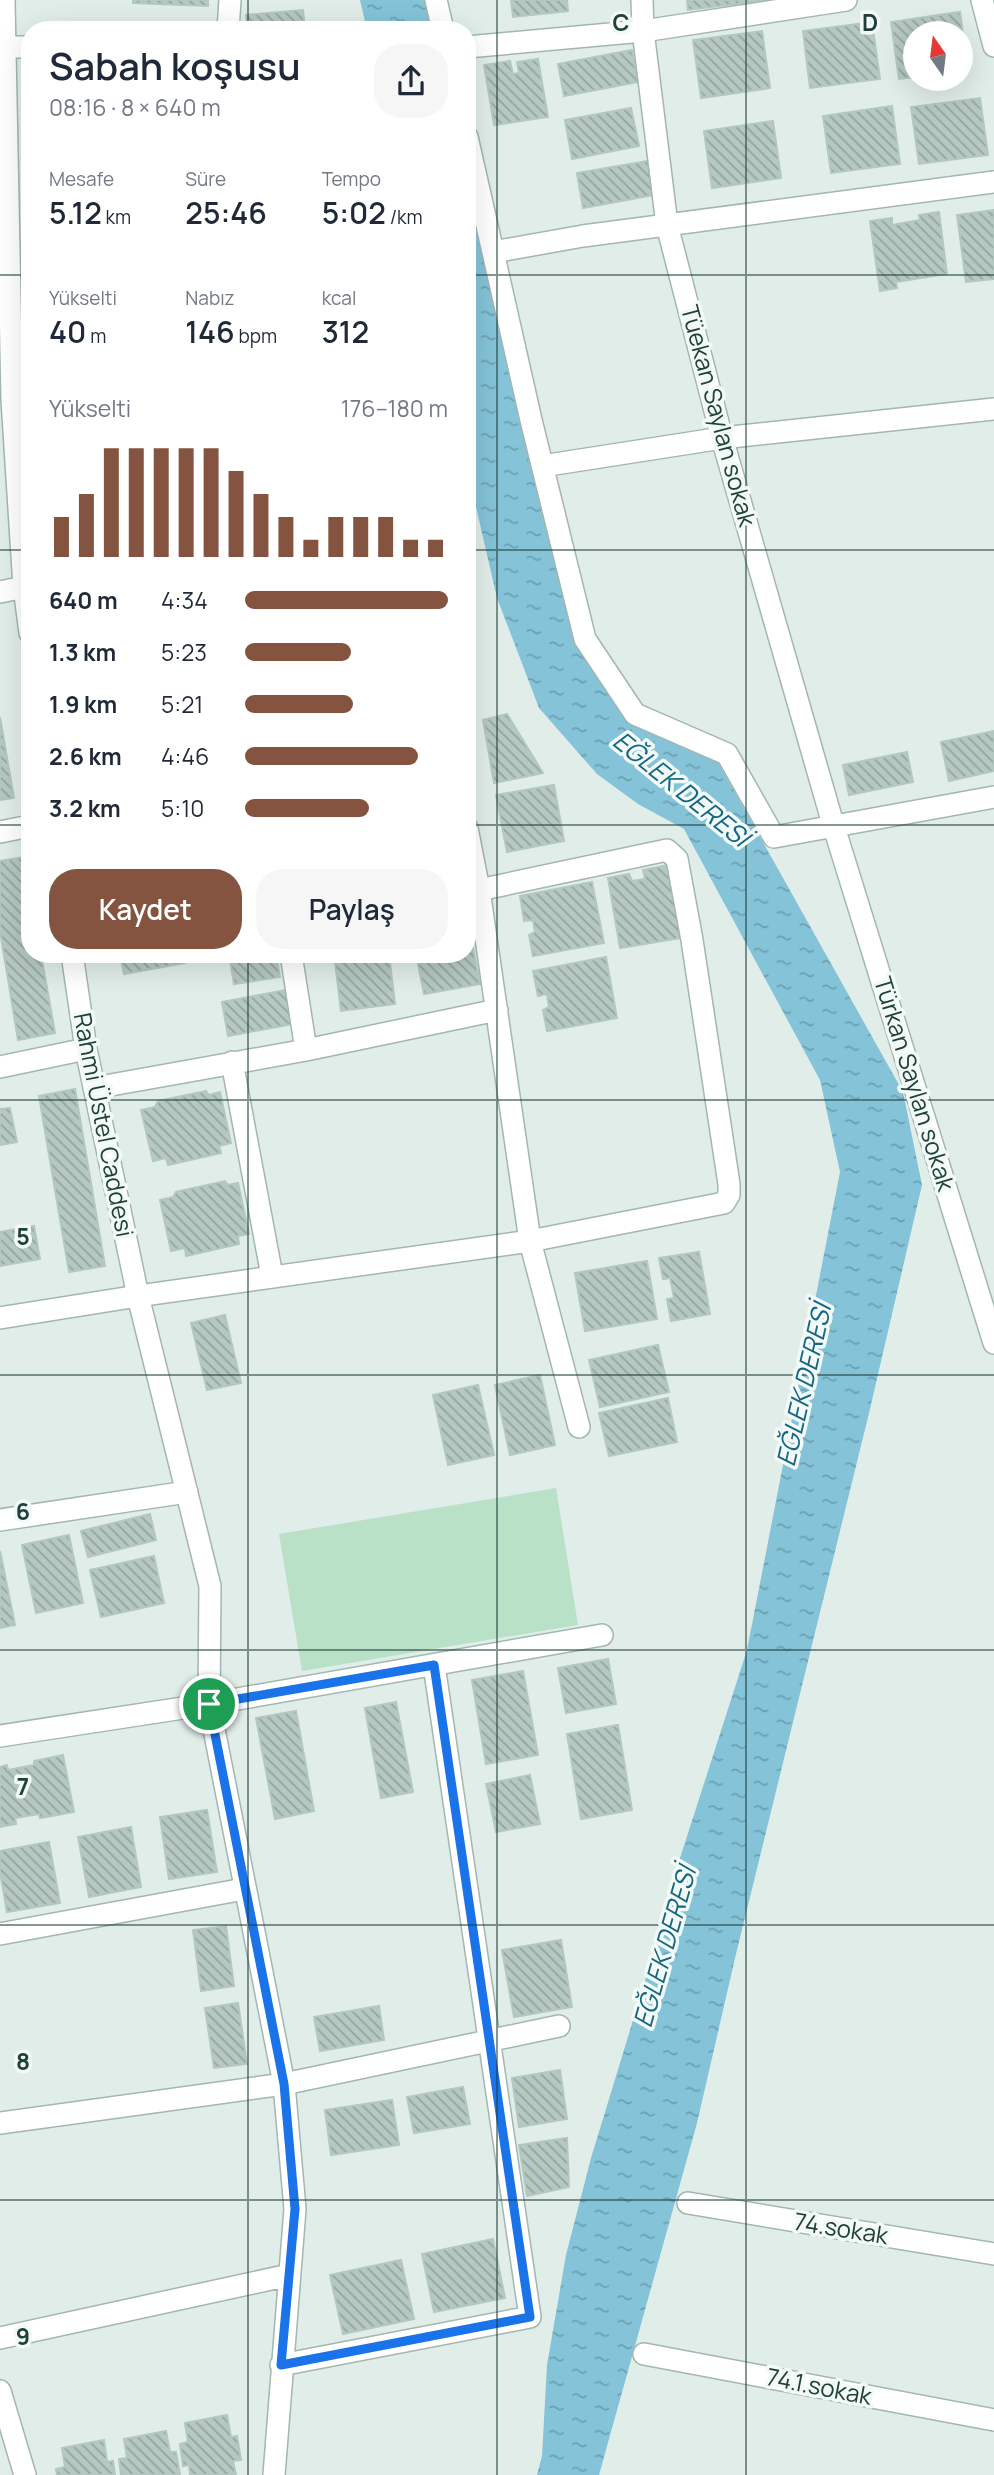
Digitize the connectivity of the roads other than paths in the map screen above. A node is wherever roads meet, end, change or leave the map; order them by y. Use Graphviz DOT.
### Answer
graph roads {
  1 [pos="4,0"];
  2 [pos="230,0"];
  3 [pos="436,0"];
  4 [pos="642,0"];
  5 [pos="845,0"];
  6 [pos="988,16"];
  7 [pos="229,21"];
  8 [pos="441,21"];
  9 [pos="643,31"];
  10 [pos="476,46"];
  11 [pos="994,46"];
  12 [pos="6,47"];
  13 [pos="21,47"];
  14 [pos="2,94"];
  15 [pos="476,177"];
  16 [pos="994,182"];
  17 [pos="667,225"];
  18 [pos="493,252"];
  19 [pos="5,333"];
  20 [pos="21,399"];
  21 [pos="994,409"];
  22 [pos="722,438"];
  23 [pos="542,466"];
  24 [pos="21,588"];
  25 [pos="0,592"];
  26 [pos="994,797"];
  27 [pos="834,824"];
  28 [pos="21,828"];
  29 [pos="0,832"];
  30 [pos="476,874"];
  31 [pos="479,890"];
  32 [pos="73,963"];
  33 [pos="292,963"];
  34 [pos="497,1010"];
  35 [pos="86,1049"];
  36 [pos="306,1050"];
  37 [pos="232,1062"];
  38 [pos="0,1067"];
  39 [pos="94,1088"];
  40 [pos="530,1241"];
  41 [pos="272,1276"];
  42 [pos="138,1296"];
  43 [pos="0,1318"];
  44 [pos="994,1343"];
  45 [pos="579,1427"];
  46 [pos="187,1492"];
  47 [pos="0,1520"];
  48 [pos="602,1636"];
  49 [pos="434,1665"];
  50 [pos="209,1704"];
  51 [pos="0,1736"];
  52 [pos="244,1889"];
  53 [pos="0,1934"];
  54 [pos="559,2026"];
  55 [pos="489,2040"];
  56 [pos="284,2084"];
  57 [pos="0,2123"];
  58 [pos="688,2203"];
  59 [pos="994,2254"];
  60 [pos="289,2275"];
  61 [pos="0,2339"];
  62 [pos="644,2354"];
  63 [pos="281,2365"];
  64 [pos="0,2391"];
  65 [pos="994,2420"];
  66 [pos="25,2475"];
  67 [pos="274,2475"];
  1 -- 12 [label="street"];
  2 -- 7 [label="street"];
  3 -- 8 [label="street"];
  4 -- 9 [label="street, Tüekan Saylan sokak"];
  5 -- 9 [label="street"];
  6 -- 11 [label="street"];
  9 -- 10 [label="street"];
  9 -- 17 [label="street, Tüekan Saylan sokak"];
  12 -- 13 [label="street"];
  12 -- 14 [label="street"];
  14 -- 19 [label="street"];
  15 -- 18 [label="street"];
  16 -- 17 [label="street"];
  17 -- 18 [label="street"];
  17 -- 22 [label="street, Tüekan Saylan sokak"];
  18 -- 23 [label="street"];
  19 -- 20 [label="street"];
  21 -- 22 [label="street"];
  22 -- 23 [label="street"];
  22 -- 27 [label="street, Tüekan Saylan sokak"];
  23 -- 27 [label="street"];
  24 -- 25 [label="street"];
  26 -- 27 [label="street"];
  27 -- 44 [label="street, Türkan Saylan sokak"];
  28 -- 29 [label="street"];
  30 -- 31 [label="street"];
  31 -- 34 [label="street"];
  31 -- 40 [label="street"];
  32 -- 35 [label="street, Rahmi Üstel Caddesi"];
  33 -- 36 [label="street"];
  34 -- 36 [label="street"];
  34 -- 40 [label="street"];
  35 -- 38 [label="street"];
  35 -- 39 [label="street, Rahmi Üstel Caddesi"];
  36 -- 37 [label="street"];
  37 -- 39 [label="street"];
  37 -- 41 [label="street"];
  39 -- 42 [label="street, Rahmi Üstel Caddesi"];
  40 -- 41 [label="street"];
  40 -- 45 [label="street"];
  41 -- 42 [label="street"];
  42 -- 43 [label="street"];
  42 -- 46 [label="street, Rahmi Üstel Caddesi"];
  46 -- 47 [label="street"];
  46 -- 50 [label="street, Rahmi Üstel Caddesi"];
  48 -- 49 [label="street"];
  49 -- 50 [label="street"];
  49 -- 55 [label="street"];
  50 -- 51 [label="street"];
  50 -- 52 [label="street, Rahmi Üstel Caddesi"];
  52 -- 53 [label="street"];
  52 -- 56 [label="street, Rahmi Üstel Caddesi"];
  54 -- 55 [label="street"];
  55 -- 56 [label="street"];
  55 -- 63 [label="street"];
  56 -- 57 [label="street"];
  56 -- 60 [label="street, Rahmi Üstel Caddesi"];
  58 -- 59 [label="street, 74.sokak"];
  60 -- 61 [label="street"];
  60 -- 63 [label="street, Rahmi Üstel Caddesi"];
  62 -- 65 [label="street, 74.1.sokak"];
  63 -- 67 [label="street, Rahmi Üstel Caddesi"];
  64 -- 66 [label="street"];
}
